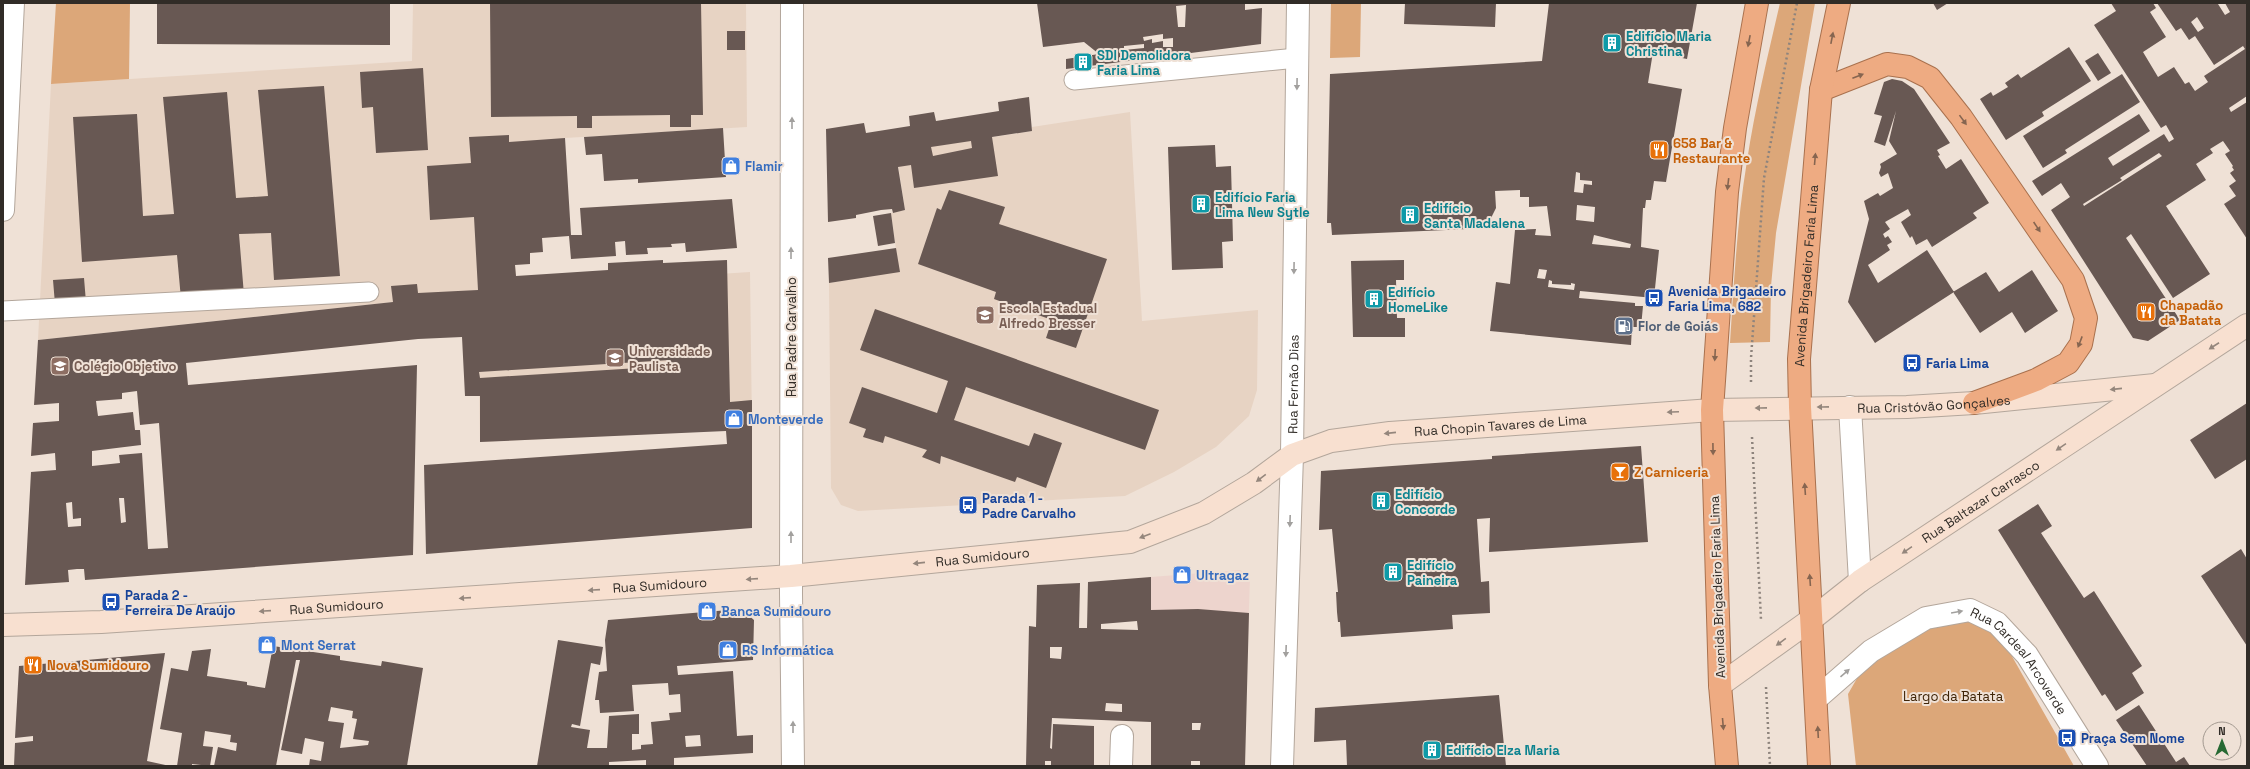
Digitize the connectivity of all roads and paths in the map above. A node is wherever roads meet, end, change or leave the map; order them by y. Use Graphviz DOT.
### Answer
graph roads {
  1 [pos="13,3"];
  2 [pos="792,3"];
  3 [pos="1298,3"];
  4 [pos="1757,3"];
  5 [pos="1839,3"];
  6 [pos="7,55"];
  7 [pos="1297,58"];
  8 [pos="1074,80"];
  9 [pos="1822,90"];
  10 [pos="3,210"];
  11 [pos="369,292"];
  12 [pos="3,311"];
  13 [pos="2247,325"];
  14 [pos="2155,385"];
  15 [pos="1974,403"];
  16 [pos="1800,407"];
  17 [pos="1850,407"];
  18 [pos="1712,410"];
  19 [pos="1292,454"];
  20 [pos="791,576"];
  21 [pos="1860,581"];
  22 [pos="1812,618"];
  23 [pos="3,625"];
  24 [pos="1720,685"];
  25 [pos="1816,699"];
  26 [pos="1122,736"];
  27 [pos="793,766"];
  28 [pos="1121,766"];
  29 [pos="1282,766"];
  30 [pos="1727,766"];
  31 [pos="1819,766"];
  32 [pos="2097,766"];
  1 -- 6 [label="street"];
  20 -- 2 [label="street, Rua Padre Carvalho, one-way"];
  3 -- 7 [label="street, Rua Fernão Dias"];
  4 -- 18 [label="highway, Avenida Brigadeiro Faria Lima, one-way"];
  9 -- 5 [label="highway, Avenida Brigadeiro Faria Lima, one-way"];
  6 -- 10 [label="street"];
  7 -- 8 [label="lane"];
  7 -- 19 [label="street, Rua Fernão Dias, one-way"];
  9 -- 15 [label="highway, one-way"];
  16 -- 9 [label="highway, Avenida Brigadeiro Faria Lima, one-way"];
  11 -- 12 [label="lane"];
  13 -- 14 [label="main road, Rua Baltazar Carrasco, one-way"];
  14 -- 15 [label="main road, Rua Cristóvão Gonçalves, one-way"];
  14 -- 21 [label="main road, Rua Baltazar Carrasco, one-way"];
  15 -- 17 [label="main road, Rua Cristóvão Gonçalves"];
  17 -- 16 [label="main road, Rua Cristóvão Gonçalves, one-way"];
  16 -- 18 [label="main road, Rua Cristóvão Gonçalves, one-way"];
  22 -- 16 [label="highway, Avenida Brigadeiro Faria Lima, one-way"];
  17 -- 21 [label="street"];
  18 -- 19 [label="main road, Rua Chopin Tavares de Lima, one-way"];
  18 -- 24 [label="highway, Avenida Brigadeiro Faria Lima, one-way"];
  19 -- 20 [label="main road, Rua Sumidouro, one-way"];
  19 -- 29 [label="street, Rua Fernão Dias, one-way"];
  20 -- 23 [label="main road, Rua Sumidouro, one-way"];
  27 -- 20 [label="street, Rua Padre Carvalho, one-way"];
  21 -- 22 [label="main road, Rua Baltazar Carrasco"];
  22 -- 24 [label="main road, Rua Baltazar Carrasco, one-way"];
  22 -- 25 [label="highway, Avenida Brigadeiro Faria Lima"];
  24 -- 30 [label="highway, Avenida Brigadeiro Faria Lima, one-way"];
  31 -- 25 [label="highway, Avenida Brigadeiro Faria Lima, one-way"];
  25 -- 32 [label="street, Rua Cardeal Arcoverde, one-way"];
  26 -- 28 [label="street"];
}
